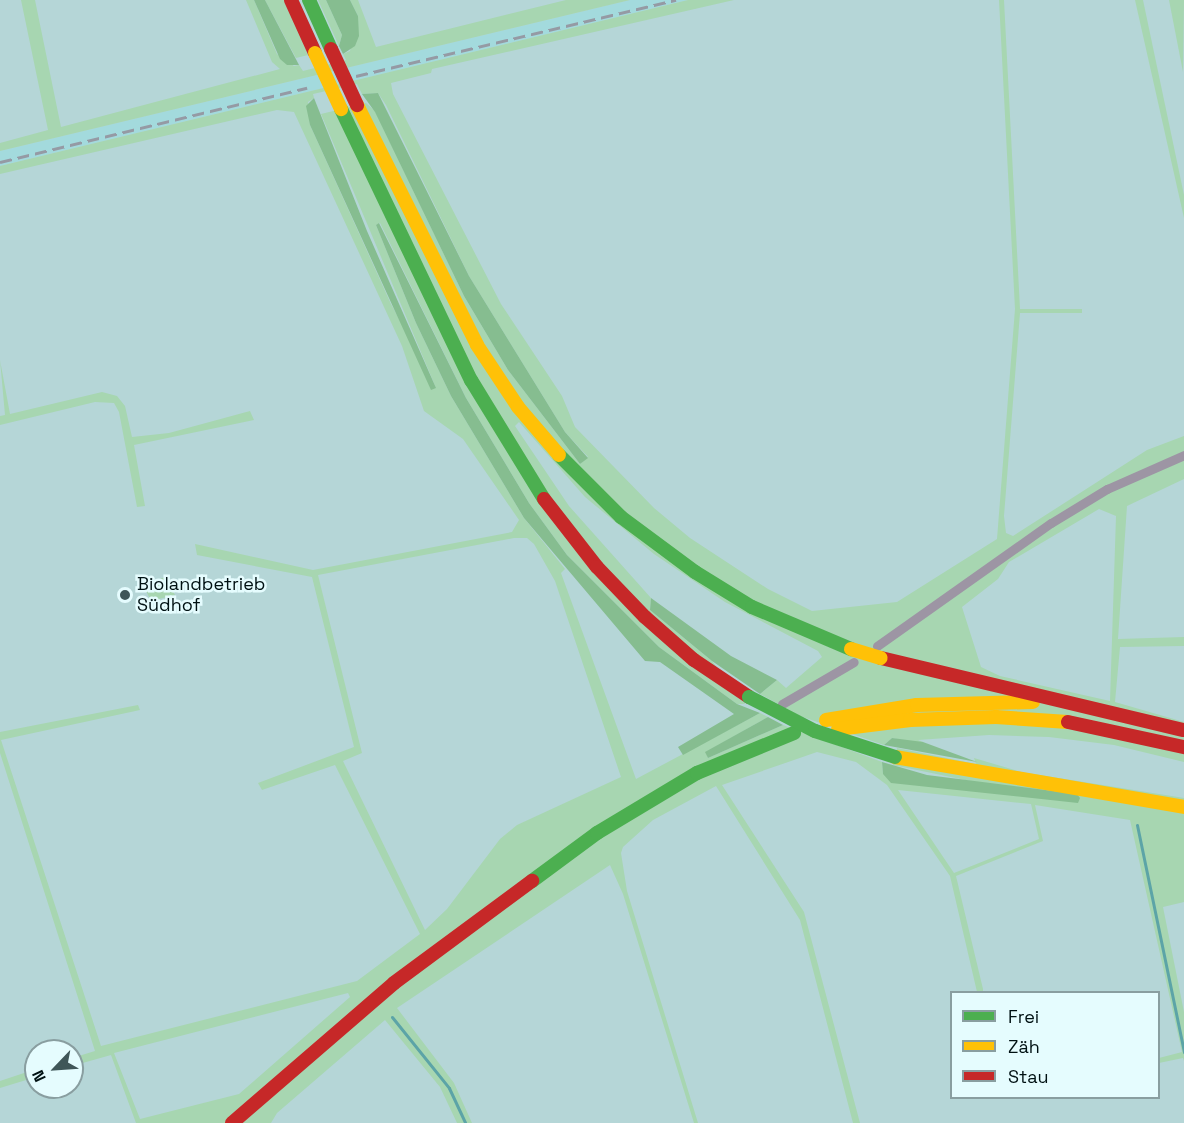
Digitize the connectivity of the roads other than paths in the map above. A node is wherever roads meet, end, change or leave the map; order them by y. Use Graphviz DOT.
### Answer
graph roads {
  1 [pos="291,0"];
  2 [pos="309,0"];
  3 [pos="1184,455"];
  4 [pos="879,652"];
  5 [pos="853,656"];
  6 [pos="1068,702"];
  7 [pos="782,704"];
  8 [pos="826,720"];
  9 [pos="838,729"];
  10 [pos="1184,730"];
  11 [pos="794,733"];
  12 [pos="1184,747"];
  13 [pos="1184,807"];
  14 [pos="232,1123"];
  1 -- 13 [label="highway, bridge"];
  2 -- 5 [label="highway, bridge"];
  3 -- 4 [label="street"];
  4 -- 5 [label="highway, bridge"];
  4 -- 6 [label="highway"];
  5 -- 7 [label="street"];
  6 -- 8 [label="highway"];
  6 -- 10 [label="highway"];
  9 -- 12 [label="highway"];
  11 -- 14 [label="highway"];
}
